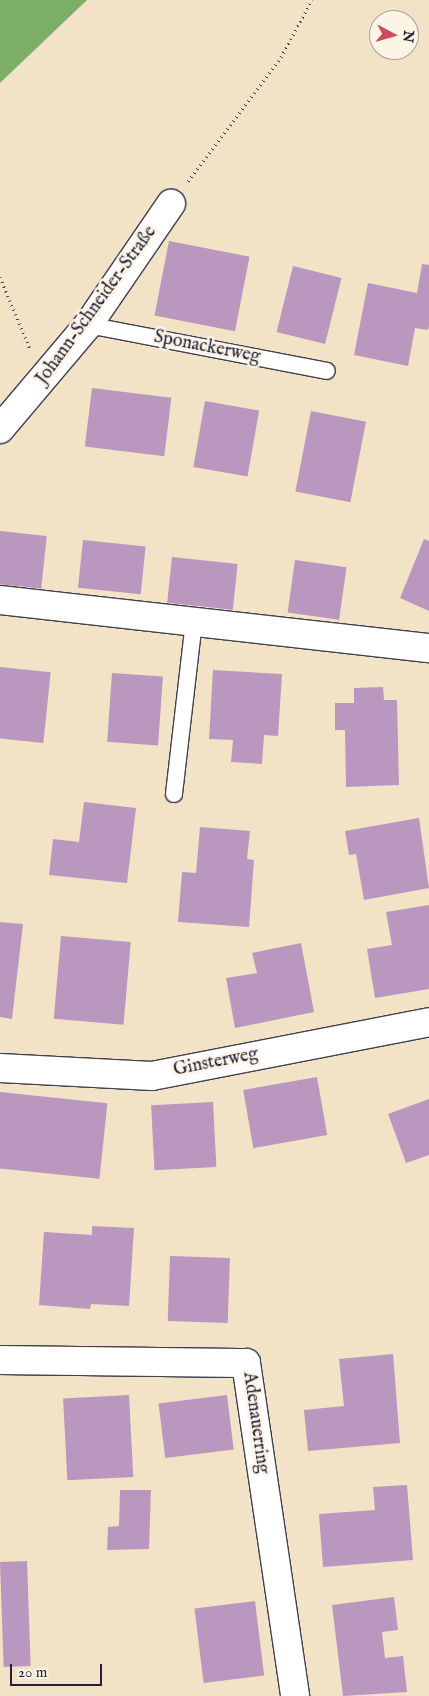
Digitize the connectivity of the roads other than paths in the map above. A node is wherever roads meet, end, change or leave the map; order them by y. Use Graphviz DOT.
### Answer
graph roads {
  1 [pos="171,204"];
  2 [pos="88,325"];
  3 [pos="326,371"];
  4 [pos="0,429"];
  5 [pos="0,600"];
  6 [pos="194,622"];
  7 [pos="429,648"];
  8 [pos="174,794"];
  9 [pos="429,1022"];
  10 [pos="0,1068"];
  11 [pos="0,1360"];
  12 [pos="296,1696"];
  1 -- 2 [label="street, Johann-Schneider-Straße"];
  2 -- 3 [label="lane, Sponackerweg"];
  2 -- 4 [label="street, Johann-Schneider-Straße"];
  5 -- 6 [label="street"];
  6 -- 7 [label="street"];
  6 -- 8 [label="lane"];
  9 -- 10 [label="street, Ginsterweg"];
  11 -- 12 [label="street, Adenauerring"];
}
